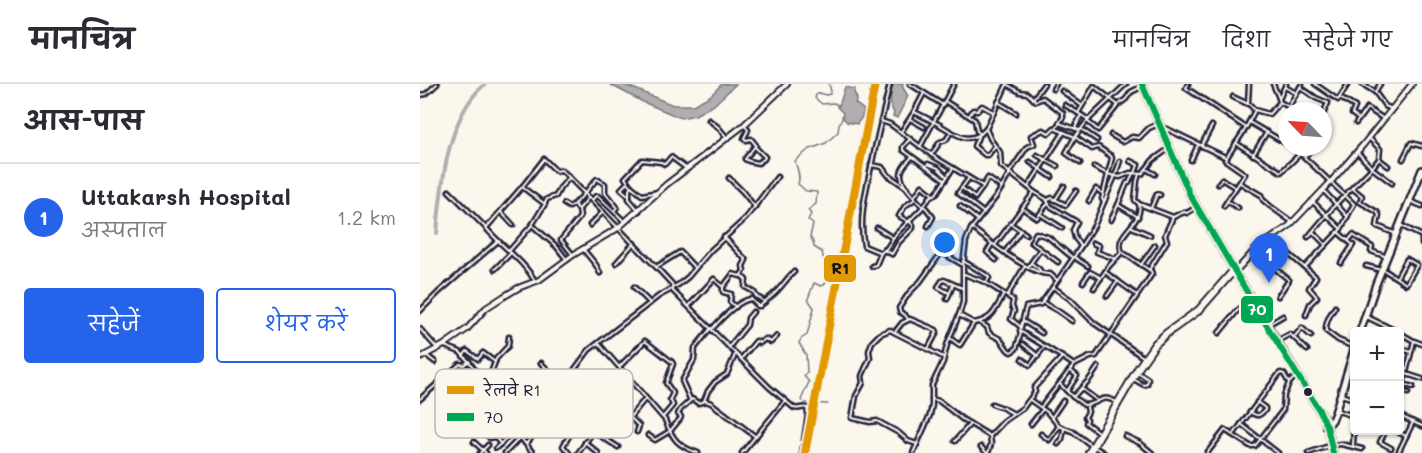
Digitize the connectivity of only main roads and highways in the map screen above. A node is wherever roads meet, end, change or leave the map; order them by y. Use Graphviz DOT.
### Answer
graph roads {
  1 [pos="1143,86"];
  2 [pos="1158,125"];
  3 [pos="1422,170"];
  4 [pos="1422,177"];
  5 [pos="1383,270"];
  6 [pos="1234,271"];
  7 [pos="1362,327"];
  8 [pos="1350,364"];
  9 [pos="1350,370"];
  10 [pos="1296,376"];
  11 [pos="1342,395"];
  12 [pos="1326,429"];
  13 [pos="1093,450"];
  14 [pos="1332,453"];
  1 -- 2 [label="highway"];
  2 -- 6 [label="highway"];
  2 -- 6 [label="highway"];
  3 -- 5 [label="main road"];
  4 -- 5 [label="main road"];
  5 -- 7 [label="main road"];
  6 -- 10 [label="main road"];
  6 -- 10 [label="main road"];
  6 -- 13 [label="highway"];
  6 -- 13 [label="highway"];
  8 -- 11 [label="main road"];
  9 -- 11 [label="main road"];
  10 -- 12 [label="main road"];
  11 -- 12 [label="main road"];
  11 -- 12 [label="main road"];
  12 -- 14 [label="main road"];
}
